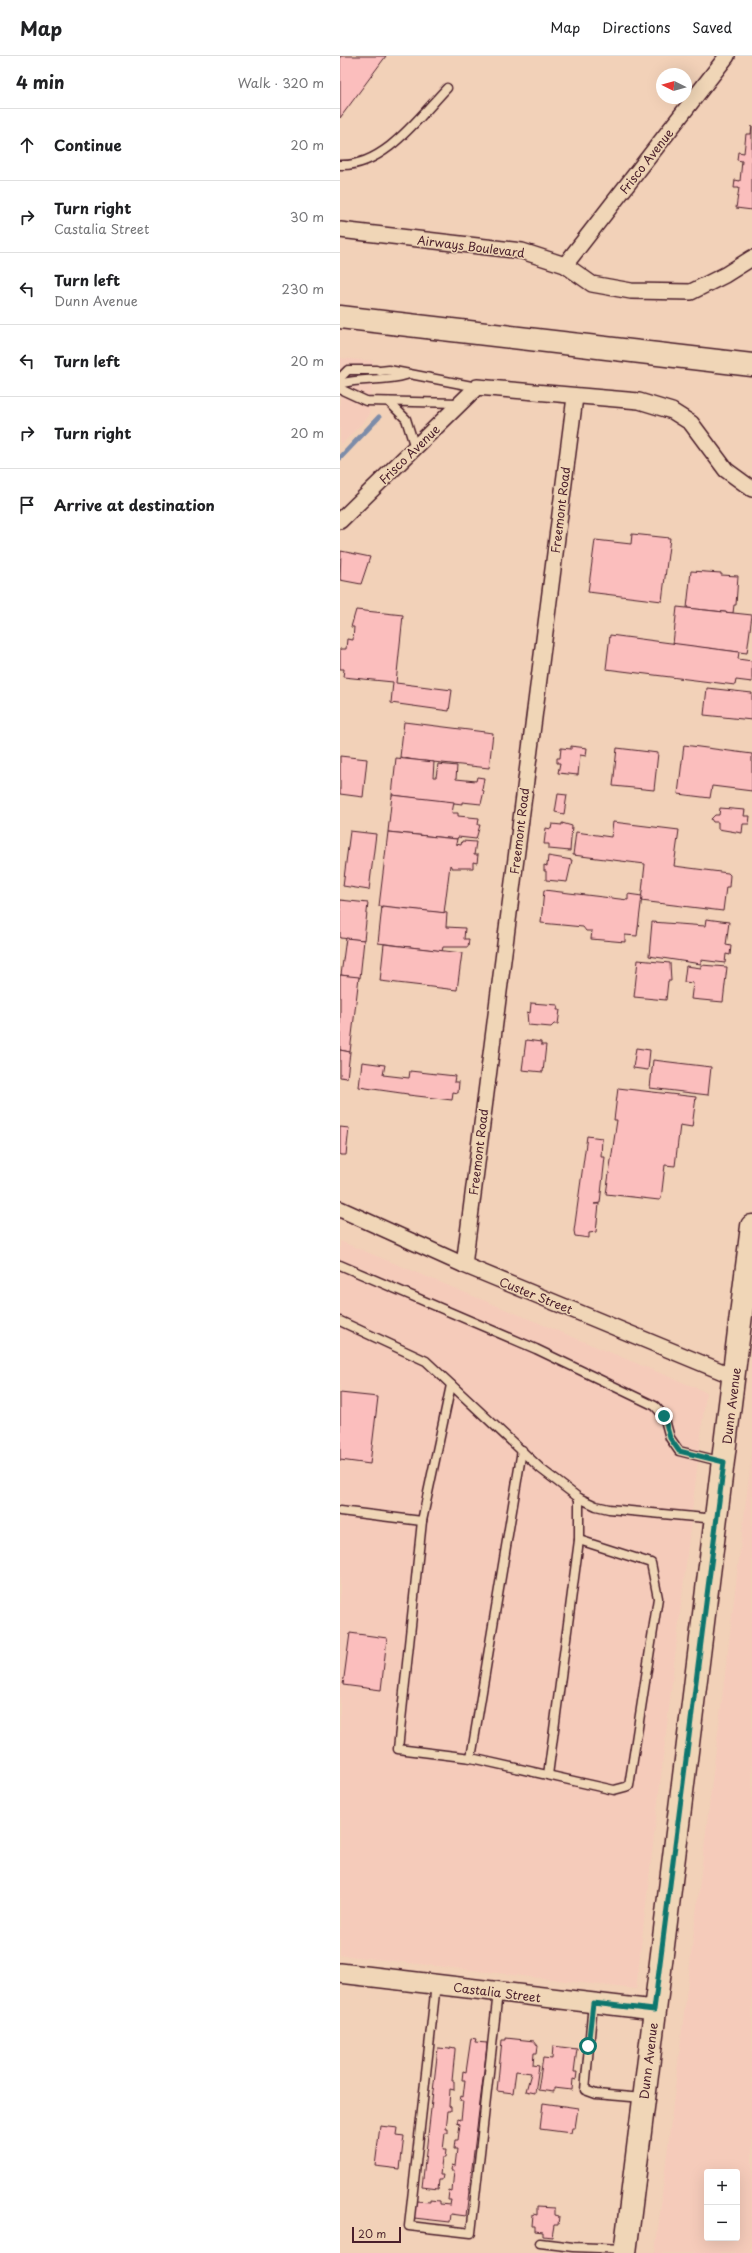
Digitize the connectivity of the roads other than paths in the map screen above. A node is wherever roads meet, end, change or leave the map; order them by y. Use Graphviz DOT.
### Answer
graph roads {
  1 [pos="727,56"];
  2 [pos="447,88"];
  3 [pos="340,165"];
  4 [pos="340,230"];
  5 [pos="752,258"];
  6 [pos="565,265"];
  7 [pos="340,317"];
  8 [pos="752,365"];
  9 [pos="406,375"];
  10 [pos="340,378"];
  11 [pos="340,384"];
  12 [pos="477,387"];
  13 [pos="340,389"];
  14 [pos="575,397"];
  15 [pos="389,402"];
  16 [pos="461,403"];
  17 [pos="415,448"];
  18 [pos="752,489"];
  19 [pos="340,520"];
  20 [pos="340,1209"];
  21 [pos="752,1226"];
  22 [pos="340,1265"];
  23 [pos="464,1265"];
  24 [pos="340,1321"];
  25 [pos="735,1376"];
  26 [pos="451,1385"];
  27 [pos="522,1450"];
  28 [pos="724,1462"];
  29 [pos="579,1498"];
  30 [pos="340,1511"];
  31 [pos="716,1519"];
  32 [pos="422,1521"];
  33 [pos="579,1540"];
  34 [pos="471,1758"];
  35 [pos="548,1774"];
  36 [pos="340,1973"];
  37 [pos="436,1984"];
  38 [pos="498,1992"];
  39 [pos="593,2003"];
  40 [pos="654,2010"];
  41 [pos="644,2098"];
  42 [pos="540,2243"];
  43 [pos="626,2251"];
  1 -- 6 [label="street, Frisco Avenue"];
  2 -- 3 [label="lane"];
  4 -- 6 [label="street, Airways Boulevard"];
  5 -- 6 [label="street, Airways Boulevard"];
  7 -- 8 [label="main road"];
  9 -- 10 [label="lane"];
  9 -- 11 [label="lane"];
  9 -- 12 [label="lane"];
  12 -- 14 [label="street"];
  12 -- 16 [label="street, Frisco Avenue"];
  13 -- 15 [label="lane"];
  14 -- 18 [label="street"];
  14 -- 23 [label="street, Freemont Road"];
  15 -- 16 [label="lane"];
  15 -- 17 [label="lane"];
  16 -- 17 [label="street, Frisco Avenue"];
  17 -- 19 [label="street, Frisco Avenue"];
  20 -- 23 [label="street, Custer Street"];
  21 -- 25 [label="main road, Dunn Avenue"];
  22 -- 28 [label="lane"];
  23 -- 25 [label="street, Custer Street"];
  24 -- 26 [label="lane"];
  25 -- 28 [label="main road, Dunn Avenue"];
  26 -- 27 [label="lane"];
  26 -- 32 [label="lane"];
  27 -- 29 [label="lane"];
  27 -- 34 [label="lane"];
  28 -- 31 [label="main road, Dunn Avenue"];
  29 -- 31 [label="lane"];
  29 -- 33 [label="lane"];
  30 -- 32 [label="lane"];
  31 -- 40 [label="main road, Dunn Avenue"];
  32 -- 34 [label="lane"];
  33 -- 35 [label="lane"];
  33 -- 35 [label="lane"];
  34 -- 35 [label="lane"];
  36 -- 37 [label="street, Castalia Street"];
  37 -- 38 [label="street, Castalia Street"];
  37 -- 38 [label="lane"];
  38 -- 39 [label="street, Castalia Street"];
  39 -- 40 [label="street, Castalia Street"];
  39 -- 41 [label="lane"];
  40 -- 41 [label="main road, Dunn Avenue"];
  41 -- 43 [label="main road, Dunn Avenue"];
  42 -- 43 [label="lane"];
}
